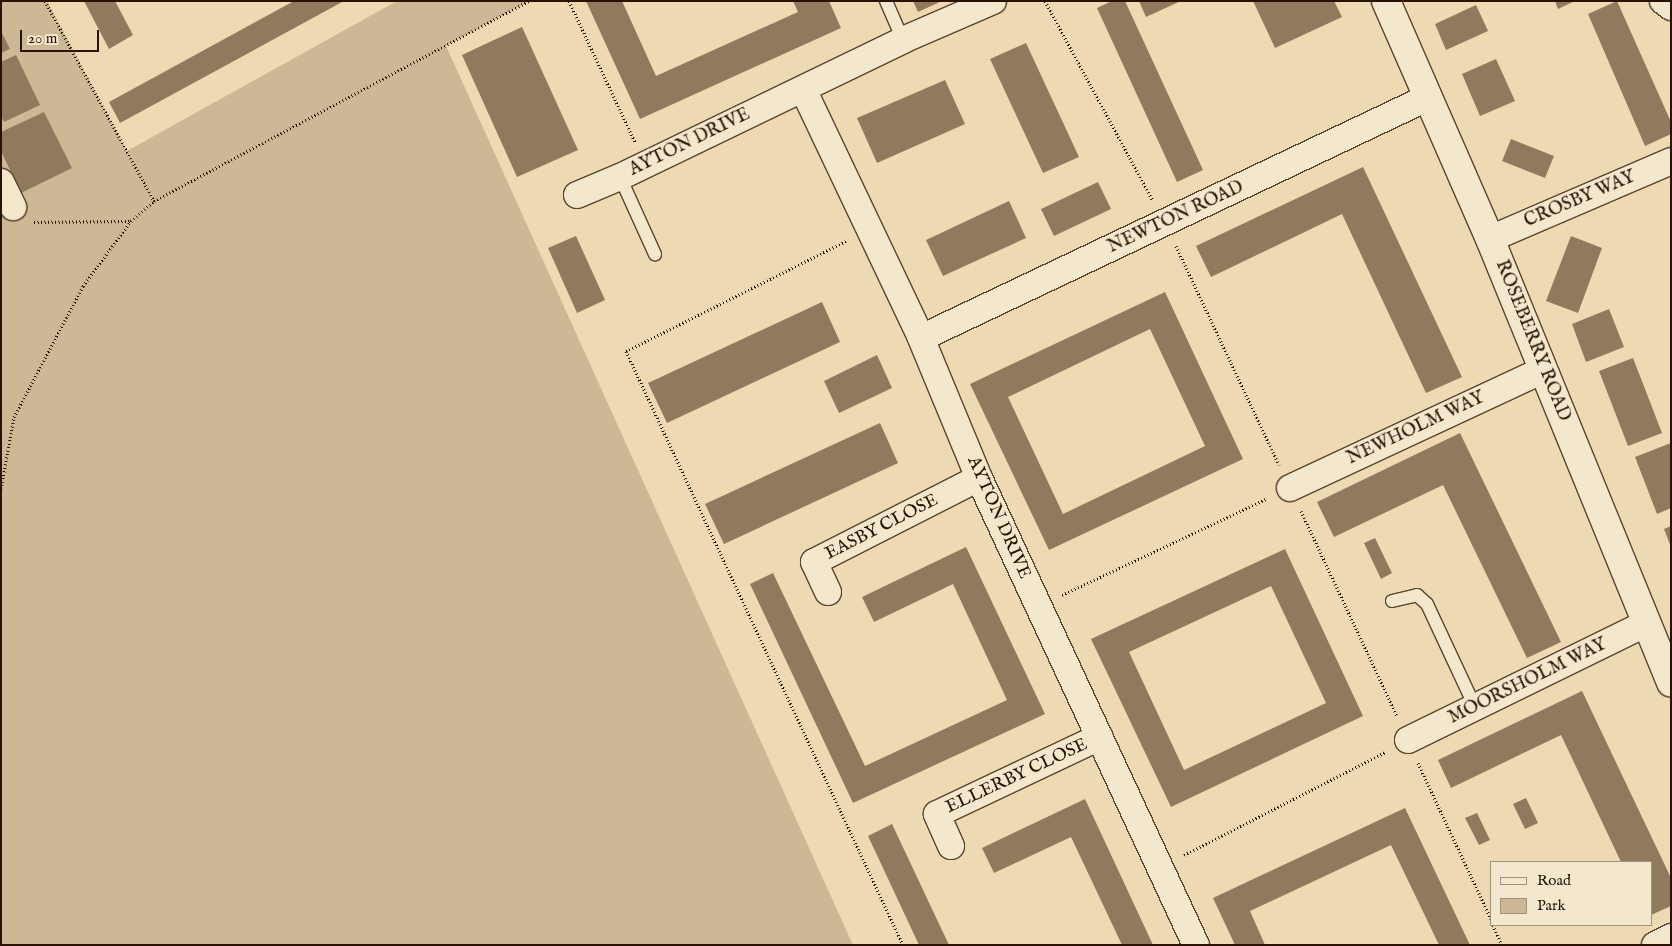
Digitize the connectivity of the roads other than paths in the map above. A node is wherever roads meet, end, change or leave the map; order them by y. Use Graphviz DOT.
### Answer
graph roads {
  1 [pos="886,1"];
  2 [pos="993,1"];
  3 [pos="1386,1"];
  4 [pos="1663,1"];
  5 [pos="1671,7"];
  6 [pos="903,40"];
  7 [pos="803,89"];
  8 [pos="1429,97"];
  9 [pos="1671,161"];
  10 [pos="620,177"];
  11 [pos="1,182"];
  12 [pos="577,195"];
  13 [pos="22,214"];
  14 [pos="1490,239"];
  15 [pos="655,254"];
  16 [pos="921,338"];
  17 [pos="1543,370"];
  18 [pos="979,478"];
  19 [pos="1290,488"];
  20 [pos="828,592"];
  21 [pos="1392,601"];
  22 [pos="1647,623"];
  23 [pos="1671,683"];
  24 [pos="1475,707"];
  25 [pos="1100,737"];
  26 [pos="1408,740"];
  27 [pos="951,846"];
  28 [pos="1671,937"];
  29 [pos="1196,945"];
  30 [pos="1655,945"];
  1 -- 6 [label="lane"];
  2 -- 6 [label="street, AYTON DRIVE"];
  3 -- 8 [label="street, ROSEBERRY ROAD"];
  4 -- 5 [label="street"];
  6 -- 7 [label="street, AYTON DRIVE"];
  7 -- 10 [label="street, AYTON DRIVE"];
  7 -- 16 [label="street, AYTON DRIVE"];
  8 -- 14 [label="street, ROSEBERRY ROAD"];
  8 -- 16 [label="street, NEWTON ROAD"];
  9 -- 14 [label="street, CROSBY WAY"];
  10 -- 12 [label="street, AYTON DRIVE"];
  10 -- 15 [label="lane"];
  11 -- 13 [label="street"];
  14 -- 17 [label="street, ROSEBERRY ROAD"];
  16 -- 18 [label="street, AYTON DRIVE"];
  17 -- 19 [label="street, NEWHOLM WAY"];
  17 -- 22 [label="street, ROSEBERRY ROAD"];
  18 -- 20 [label="street, EASBY CLOSE"];
  18 -- 25 [label="street, AYTON DRIVE"];
  21 -- 24 [label="lane"];
  22 -- 23 [label="street, ROSEBERRY ROAD"];
  22 -- 24 [label="street, MOORSHOLM WAY"];
  24 -- 26 [label="street, MOORSHOLM WAY"];
  25 -- 27 [label="street, ELLERBY CLOSE"];
  25 -- 29 [label="street, AYTON DRIVE"];
  28 -- 30 [label="street"];
}
